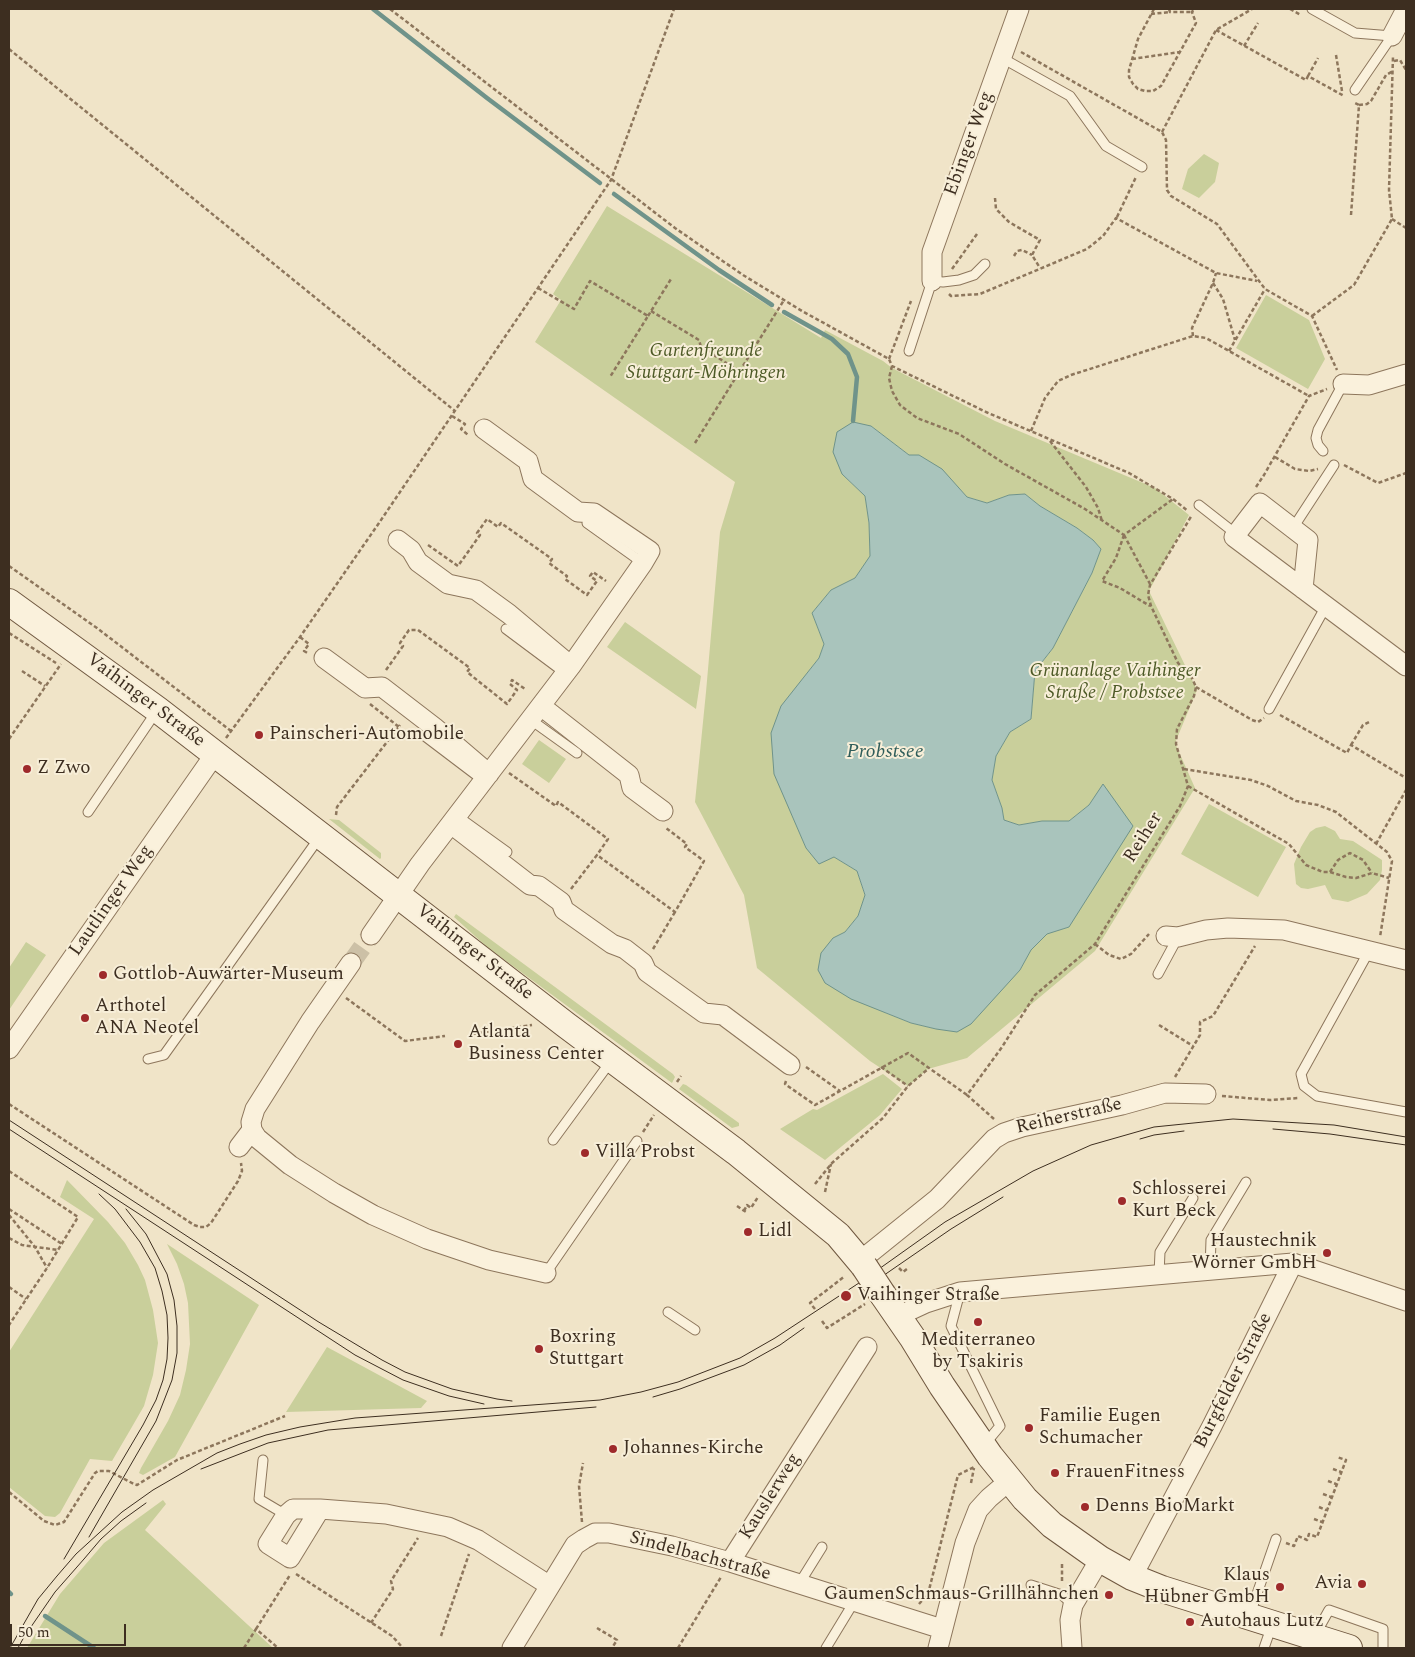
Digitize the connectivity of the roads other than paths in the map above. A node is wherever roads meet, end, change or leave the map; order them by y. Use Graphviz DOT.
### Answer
graph roads {
  1 [pos="1019,9"];
  2 [pos="1312,9"];
  3 [pos="1406,13"];
  4 [pos="1392,36"];
  5 [pos="1004,51"];
  6 [pos="1355,90"];
  7 [pos="1142,167"];
  8 [pos="985,264"];
  9 [pos="932,281"];
  10 [pos="909,350"];
  11 [pos="1406,374"];
  12 [pos="1343,384"];
  13 [pos="484,429"];
  14 [pos="1323,452"];
  15 [pos="1334,465"];
  16 [pos="1199,505"];
  17 [pos="587,523"];
  18 [pos="1293,528"];
  19 [pos="1236,534"];
  20 [pos="404,545"];
  21 [pos="643,563"];
  22 [pos="1303,588"];
  23 [pos="9,602"];
  24 [pos="1326,606"];
  25 [pos="506,629"];
  26 [pos="324,658"];
  27 [pos="1406,666"];
  28 [pos="568,670"];
  29 [pos="1269,709"];
  30 [pos="158,710"];
  31 [pos="536,713"];
  32 [pos="426,737"];
  33 [pos="577,753"];
  34 [pos="215,754"];
  35 [pos="490,773"];
  36 [pos="663,811"];
  37 [pos="88,812"];
  38 [pos="454,820"];
  39 [pos="320,836"];
  40 [pos="507,852"];
  41 [pos="399,895"];
  42 [pos="371,935"];
  43 [pos="1172,936"];
  44 [pos="1373,952"];
  45 [pos="1406,960"];
  46 [pos="351,963"];
  47 [pos="1158,974"];
  48 [pos="9,1049"];
  49 [pos="148,1059"];
  50 [pos="613,1059"];
  51 [pos="790,1065"];
  52 [pos="1206,1094"];
  53 [pos="1406,1112"];
  54 [pos="252,1130"];
  55 [pos="553,1140"];
  56 [pos="637,1141"];
  57 [pos="239,1147"];
  58 [pos="1246,1182"];
  59 [pos="1193,1198"];
  60 [pos="1293,1263"];
  61 [pos="856,1268"];
  62 [pos="1210,1270"];
  63 [pos="546,1273"];
  64 [pos="1159,1274"];
  65 [pos="960,1292"];
  66 [pos="1406,1301"];
  67 [pos="668,1312"];
  68 [pos="898,1316"];
  69 [pos="695,1330"];
  70 [pos="867,1347"];
  71 [pos="983,1446"];
  72 [pos="262,1460"];
  73 [pos="1009,1482"];
  74 [pos="320,1508"];
  75 [pos="286,1515"];
  76 [pos="1276,1539"];
  77 [pos="822,1547"];
  78 [pos="1100,1559"];
  79 [pos="730,1562"];
  80 [pos="1132,1577"];
  81 [pos="799,1584"];
  82 [pos="1031,1585"];
  83 [pos="550,1586"];
  84 [pos="1068,1600"];
  85 [pos="854,1602"];
  86 [pos="942,1630"];
  87 [pos="1262,1630"];
  88 [pos="1314,1637"];
  89 [pos="512,1648"];
  90 [pos="826,1648"];
  91 [pos="938,1648"];
  92 [pos="1072,1648"];
  93 [pos="1348,1648"];
  94 [pos="1383,1648"];
  1 -- 5 [label="street, Ebinger Weg"];
  2 -- 4 [label="lane"];
  3 -- 4 [label="street"];
  4 -- 6 [label="lane"];
  5 -- 7 [label="lane"];
  5 -- 9 [label="street, Ebinger Weg"];
  8 -- 9 [label="lane"];
  9 -- 10 [label="lane"];
  11 -- 12 [label="street"];
  12 -- 14 [label="lane"];
  13 -- 21 [label="street"];
  15 -- 18 [label="lane"];
  16 -- 19 [label="lane"];
  17 -- 21 [label="lane"];
  18 -- 19 [label="street"];
  18 -- 22 [label="street"];
  19 -- 22 [label="street"];
  20 -- 28 [label="street"];
  21 -- 28 [label="street, Vaihinger Straße"];
  22 -- 24 [label="street"];
  23 -- 30 [label="main road, Vaihinger Straße"];
  24 -- 27 [label="street"];
  24 -- 29 [label="lane"];
  25 -- 28 [label="lane"];
  26 -- 35 [label="street"];
  28 -- 31 [label="street, Vaihinger Straße"];
  30 -- 34 [label="main road, Vaihinger Straße"];
  30 -- 37 [label="lane"];
  31 -- 33 [label="lane"];
  31 -- 35 [label="street, Vaihinger Straße"];
  31 -- 36 [label="street"];
  32 -- 35 [label="lane"];
  34 -- 39 [label="main road, Vaihinger Straße"];
  34 -- 48 [label="street, Lautlinger Weg"];
  35 -- 38 [label="street, Vaihinger Straße"];
  38 -- 40 [label="lane"];
  38 -- 41 [label="street, Vaihinger Straße"];
  38 -- 51 [label="street"];
  39 -- 41 [label="main road, Vaihinger Straße"];
  39 -- 49 [label="lane"];
  41 -- 42 [label="street"];
  41 -- 50 [label="main road, Vaihinger Straße"];
  43 -- 44 [label="street"];
  43 -- 47 [label="lane"];
  44 -- 45 [label="street"];
  44 -- 53 [label="lane"];
  46 -- 54 [label="street"];
  50 -- 55 [label="lane"];
  50 -- 61 [label="main road, Vaihinger Straße"];
  52 -- 61 [label="street, Reiherstraße"];
  54 -- 57 [label="street"];
  54 -- 63 [label="street"];
  56 -- 63 [label="lane"];
  58 -- 62 [label="lane"];
  59 -- 64 [label="lane"];
  60 -- 62 [label="street"];
  60 -- 66 [label="street"];
  60 -- 80 [label="street, Burgfelder Straße"];
  61 -- 68 [label="main road, Vaihinger Straße, bridge"];
  62 -- 64 [label="street"];
  64 -- 65 [label="street"];
  65 -- 68 [label="street"];
  65 -- 71 [label="lane"];
  67 -- 69 [label="lane"];
  68 -- 71 [label="main road, Vaihinger Straße"];
  70 -- 79 [label="street, Kauslerweg"];
  71 -- 73 [label="main road, Vaihinger Straße"];
  72 -- 75 [label="lane"];
  73 -- 78 [label="main road, Vaihinger Straße"];
  73 -- 86 [label="street"];
  74 -- 75 [label="street"];
  74 -- 75 [label="street"];
  74 -- 83 [label="street"];
  76 -- 87 [label="lane"];
  77 -- 81 [label="lane"];
  78 -- 80 [label="main road, Vaihinger Straße"];
  78 -- 84 [label="street"];
  79 -- 81 [label="street, Sindelbachstraße"];
  79 -- 83 [label="street, Sindelbachstraße"];
  80 -- 87 [label="main road, Vaihinger Straße"];
  81 -- 85 [label="street, Sindelbachstraße"];
  82 -- 84 [label="lane"];
  83 -- 89 [label="street"];
  84 -- 92 [label="street"];
  85 -- 86 [label="street, Sindelbachstraße"];
  85 -- 90 [label="lane"];
  86 -- 91 [label="street"];
  87 -- 88 [label="main road, Vaihinger Straße"];
  88 -- 93 [label="main road, Vaihinger Straße"];
  88 -- 94 [label="lane"];
}
